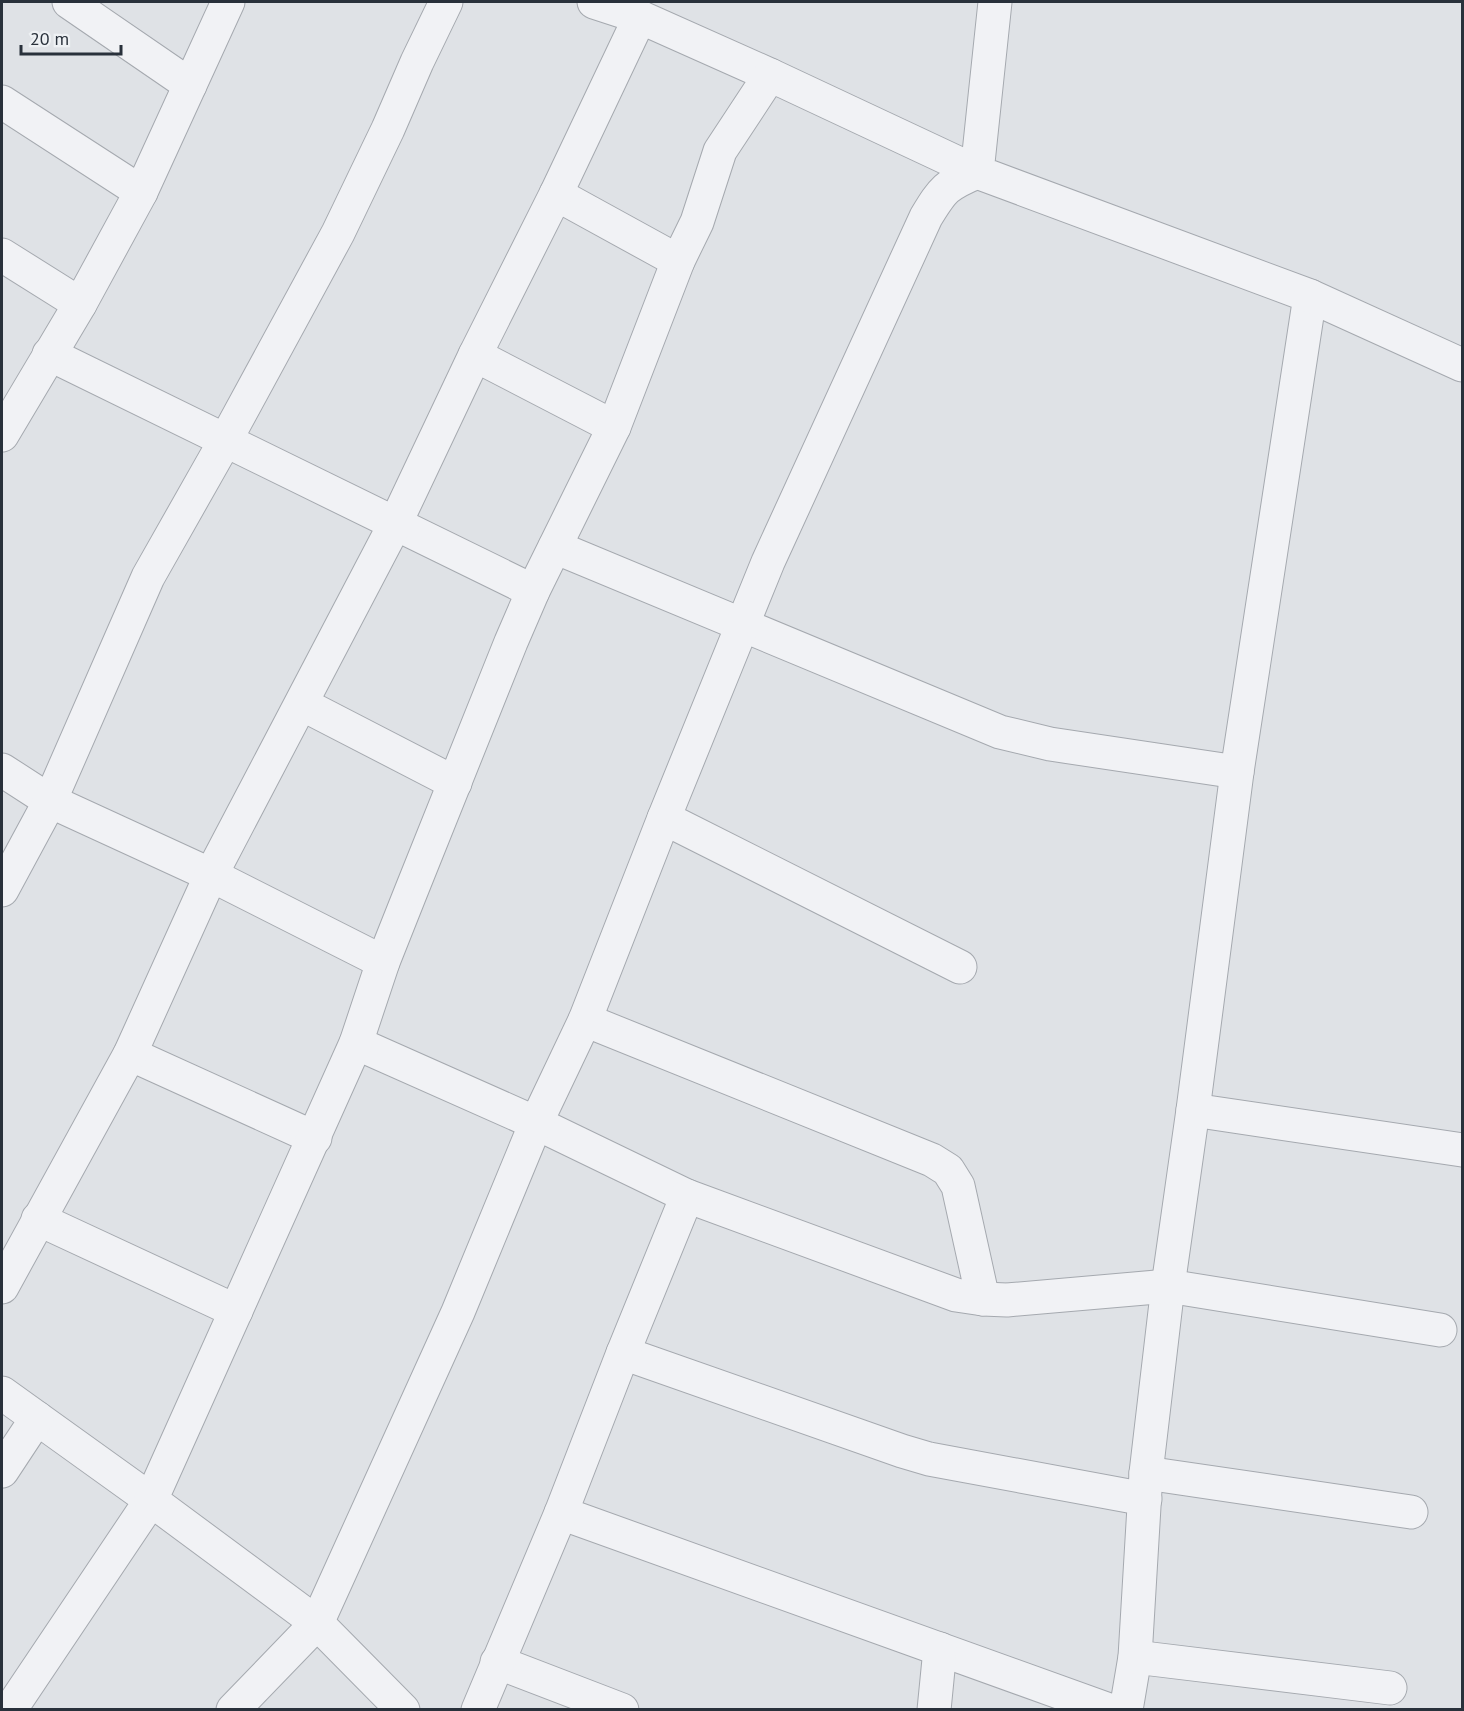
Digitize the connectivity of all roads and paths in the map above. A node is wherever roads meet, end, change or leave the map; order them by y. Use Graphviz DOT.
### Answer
graph roads {
  1 [pos="69,2"];
  2 [pos="228,2"];
  3 [pos="446,2"];
  4 [pos="594,2"];
  5 [pos="995,2"];
  6 [pos="640,17"];
  7 [pos="770,75"];
  8 [pos="190,85"];
  9 [pos="2,102"];
  10 [pos="977,172"];
  11 [pos="141,192"];
  12 [pos="556,194"];
  13 [pos="2,255"];
  14 [pos="678,261"];
  15 [pos="1310,296"];
  16 [pos="80,304"];
  17 [pos="49,354"];
  18 [pos="475,355"];
  19 [pos="1462,365"];
  20 [pos="614,427"];
  21 [pos="2,435"];
  22 [pos="225,441"];
  23 [pos="395,524"];
  24 [pos="555,547"];
  25 [pos="533,591"];
  26 [pos="742,624"];
  27 [pos="302,704"];
  28 [pos="2,770"];
  29 [pos="1237,772"];
  30 [pos="455,783"];
  31 [pos="50,801"];
  32 [pos="664,818"];
  33 [pos="211,875"];
  34 [pos="2,890"];
  35 [pos="383,962"];
  36 [pos="960,967"];
  37 [pos="585,1020"];
  38 [pos="356,1043"];
  39 [pos="130,1054"];
  40 [pos="1193,1110"];
  41 [pos="536,1123"];
  42 [pos="315,1138"];
  43 [pos="1462,1150"];
  44 [pos="687,1196"];
  45 [pos="21,1234"];
  46 [pos="2,1287"];
  47 [pos="1168,1287"];
  48 [pos="983,1299"];
  49 [pos="236,1311"];
  50 [pos="1440,1330"];
  51 [pos="623,1353"];
  52 [pos="2,1393"];
  53 [pos="37,1419"];
  54 [pos="2,1471"];
  55 [pos="1145,1486"];
  56 [pos="151,1500"];
  57 [pos="1411,1512"];
  58 [pos="561,1513"];
  59 [pos="317,1623"];
  60 [pos="940,1649"];
  61 [pos="1135,1657"];
  62 [pos="497,1662"];
  63 [pos="1390,1688"];
  64 [pos="392,1706"];
  65 [pos="10,1710"];
  66 [pos="233,1710"];
  67 [pos="478,1710"];
  68 [pos="622,1710"];
  69 [pos="934,1710"];
  70 [pos="1109,1710"];
  71 [pos="1126,1710"];
  1 -- 8 [label="street"];
  2 -- 8 [label="street"];
  3 -- 22 [label="street"];
  4 -- 6 [label="street"];
  5 -- 10 [label="street"];
  6 -- 7 [label="street"];
  6 -- 12 [label="street"];
  7 -- 10 [label="street"];
  7 -- 14 [label="street"];
  8 -- 11 [label="street"];
  9 -- 11 [label="street"];
  10 -- 15 [label="street"];
  10 -- 26 [label="street"];
  11 -- 16 [label="street"];
  12 -- 14 [label="street"];
  12 -- 18 [label="street"];
  13 -- 16 [label="street"];
  14 -- 20 [label="street"];
  15 -- 19 [label="street"];
  15 -- 29 [label="street"];
  16 -- 17 [label="street"];
  17 -- 21 [label="street"];
  17 -- 22 [label="street"];
  18 -- 20 [label="street"];
  18 -- 23 [label="street"];
  20 -- 24 [label="street"];
  22 -- 23 [label="street"];
  22 -- 31 [label="street"];
  23 -- 25 [label="street"];
  23 -- 27 [label="street"];
  24 -- 25 [label="street"];
  24 -- 26 [label="street"];
  25 -- 30 [label="street"];
  26 -- 29 [label="street"];
  26 -- 32 [label="street"];
  27 -- 30 [label="street"];
  27 -- 33 [label="street"];
  28 -- 31 [label="street"];
  29 -- 40 [label="street"];
  30 -- 35 [label="street"];
  31 -- 33 [label="street"];
  31 -- 34 [label="street"];
  32 -- 36 [label="street"];
  32 -- 37 [label="street"];
  33 -- 35 [label="street"];
  33 -- 39 [label="street"];
  35 -- 38 [label="street"];
  37 -- 41 [label="street"];
  37 -- 48 [label="street"];
  38 -- 41 [label="street"];
  38 -- 42 [label="street"];
  39 -- 42 [label="street"];
  39 -- 45 [label="street"];
  40 -- 43 [label="street"];
  40 -- 47 [label="street"];
  41 -- 44 [label="street"];
  41 -- 59 [label="street"];
  42 -- 49 [label="street"];
  44 -- 48 [label="street"];
  44 -- 51 [label="street"];
  45 -- 46 [label="street"];
  45 -- 49 [label="street"];
  47 -- 48 [label="street"];
  47 -- 50 [label="street"];
  47 -- 55 [label="street"];
  49 -- 56 [label="street"];
  51 -- 55 [label="street"];
  51 -- 58 [label="street"];
  52 -- 53 [label="street"];
  53 -- 54 [label="street"];
  53 -- 56 [label="street"];
  55 -- 57 [label="street"];
  55 -- 61 [label="street"];
  56 -- 59 [label="street"];
  56 -- 65 [label="street"];
  58 -- 60 [label="street"];
  58 -- 62 [label="street"];
  59 -- 64 [label="street"];
  59 -- 66 [label="street"];
  60 -- 69 [label="street"];
  60 -- 70 [label="street"];
  61 -- 63 [label="street"];
  61 -- 71 [label="street"];
  62 -- 67 [label="street"];
  62 -- 68 [label="street"];
}
